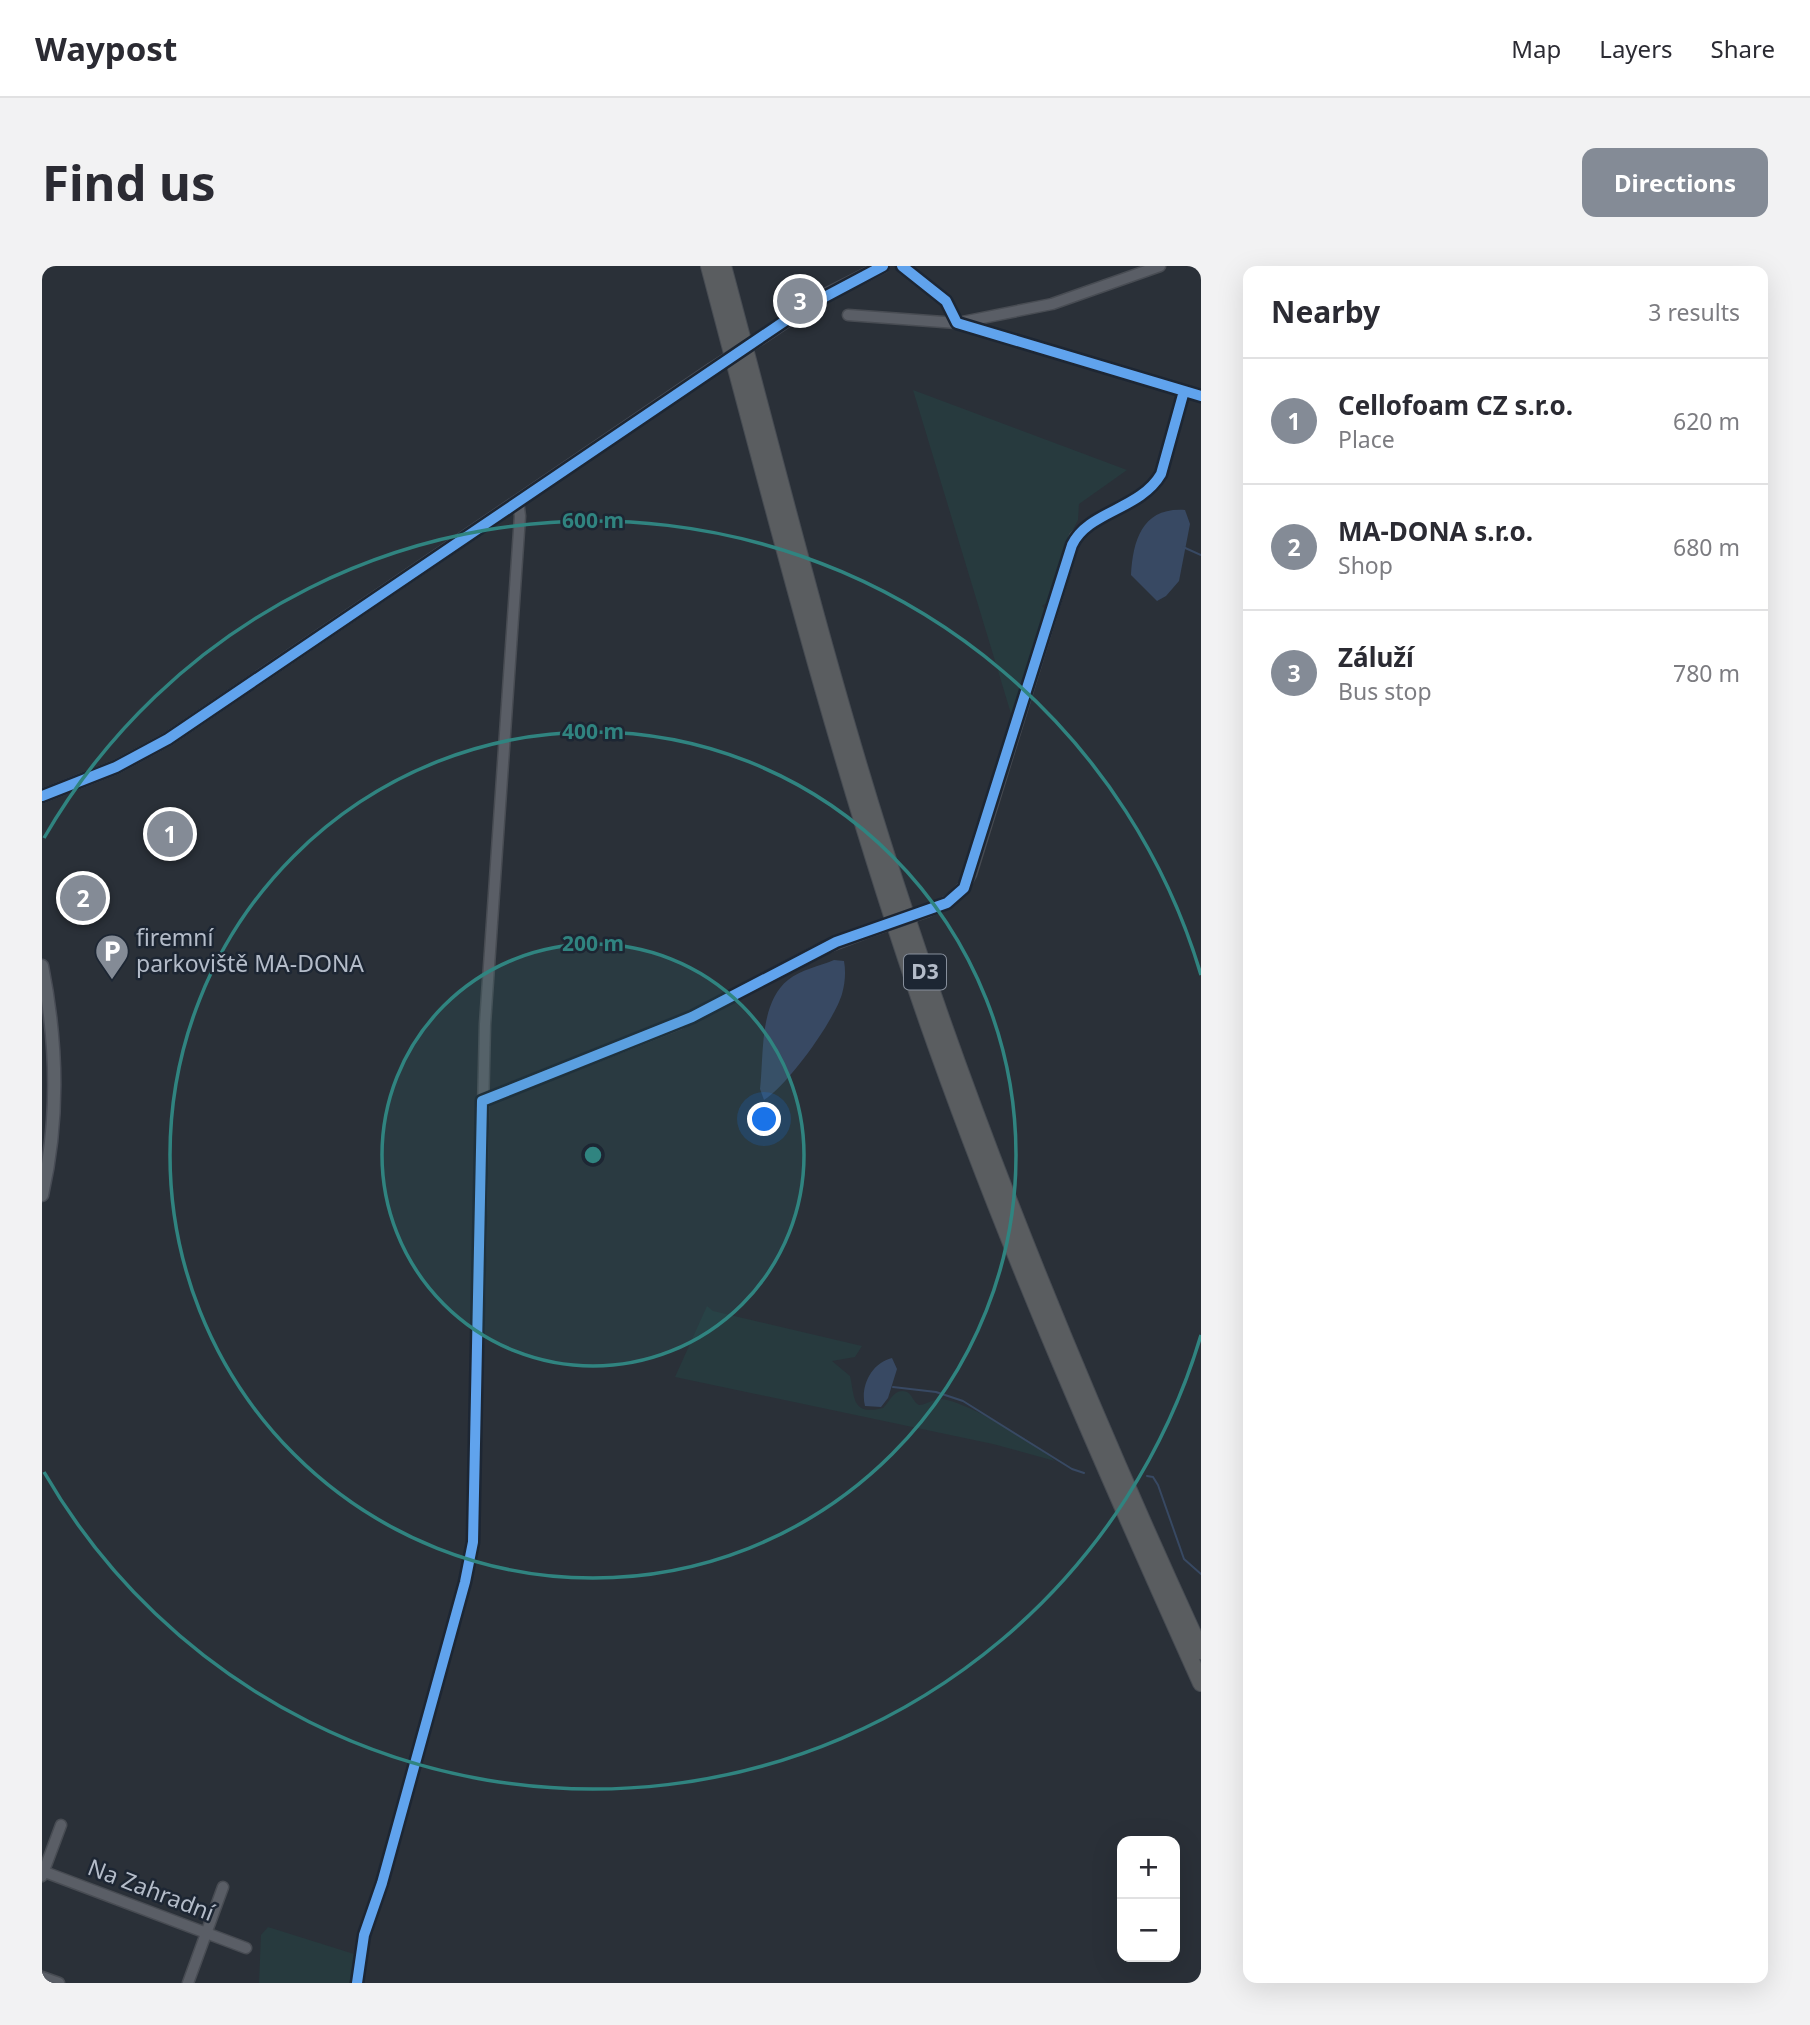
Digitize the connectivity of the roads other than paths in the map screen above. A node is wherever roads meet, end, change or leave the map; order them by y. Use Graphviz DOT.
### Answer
graph roads {
  1 [pos="709,266"];
  2 [pos="723,266"];
  3 [pos="883,266"];
  4 [pos="902,266"];
  5 [pos="1160,266"];
  6 [pos="848,315"];
  7 [pos="957,323"];
  8 [pos="1184,391"];
  9 [pos="1201,396"];
  10 [pos="518,501"];
  11 [pos="42,796"];
  12 [pos="42,966"];
  13 [pos="482,1101"];
  14 [pos="42,1195"];
  15 [pos="1201,1651"];
  16 [pos="1201,1683"];
  17 [pos="61,1825"];
  18 [pos="43,1873"];
  19 [pos="223,1887"];
  20 [pos="206,1933"];
  21 [pos="246,1948"];
  22 [pos="42,1976"];
  23 [pos="59,1983"];
  24 [pos="188,1983"];
  25 [pos="357,1983"];
  1 -- 16 [label="highway, D3"];
  2 -- 15 [label="highway, D3"];
  3 -- 10 [label="main road, bridge"];
  4 -- 7 [label="street"];
  5 -- 7 [label="street"];
  6 -- 7 [label="street"];
  7 -- 8 [label="street"];
  8 -- 9 [label="street"];
  8 -- 13 [label="street, bridge"];
  10 -- 11 [label="main road"];
  10 -- 13 [label="street"];
  12 -- 14 [label="main road"];
  13 -- 25 [label="street"];
  17 -- 18 [label="street"];
  18 -- 20 [label="street, Na Zahradní"];
  19 -- 20 [label="street"];
  20 -- 21 [label="street, Na Zahradní"];
  20 -- 24 [label="street"];
  22 -- 23 [label="street"];
}
